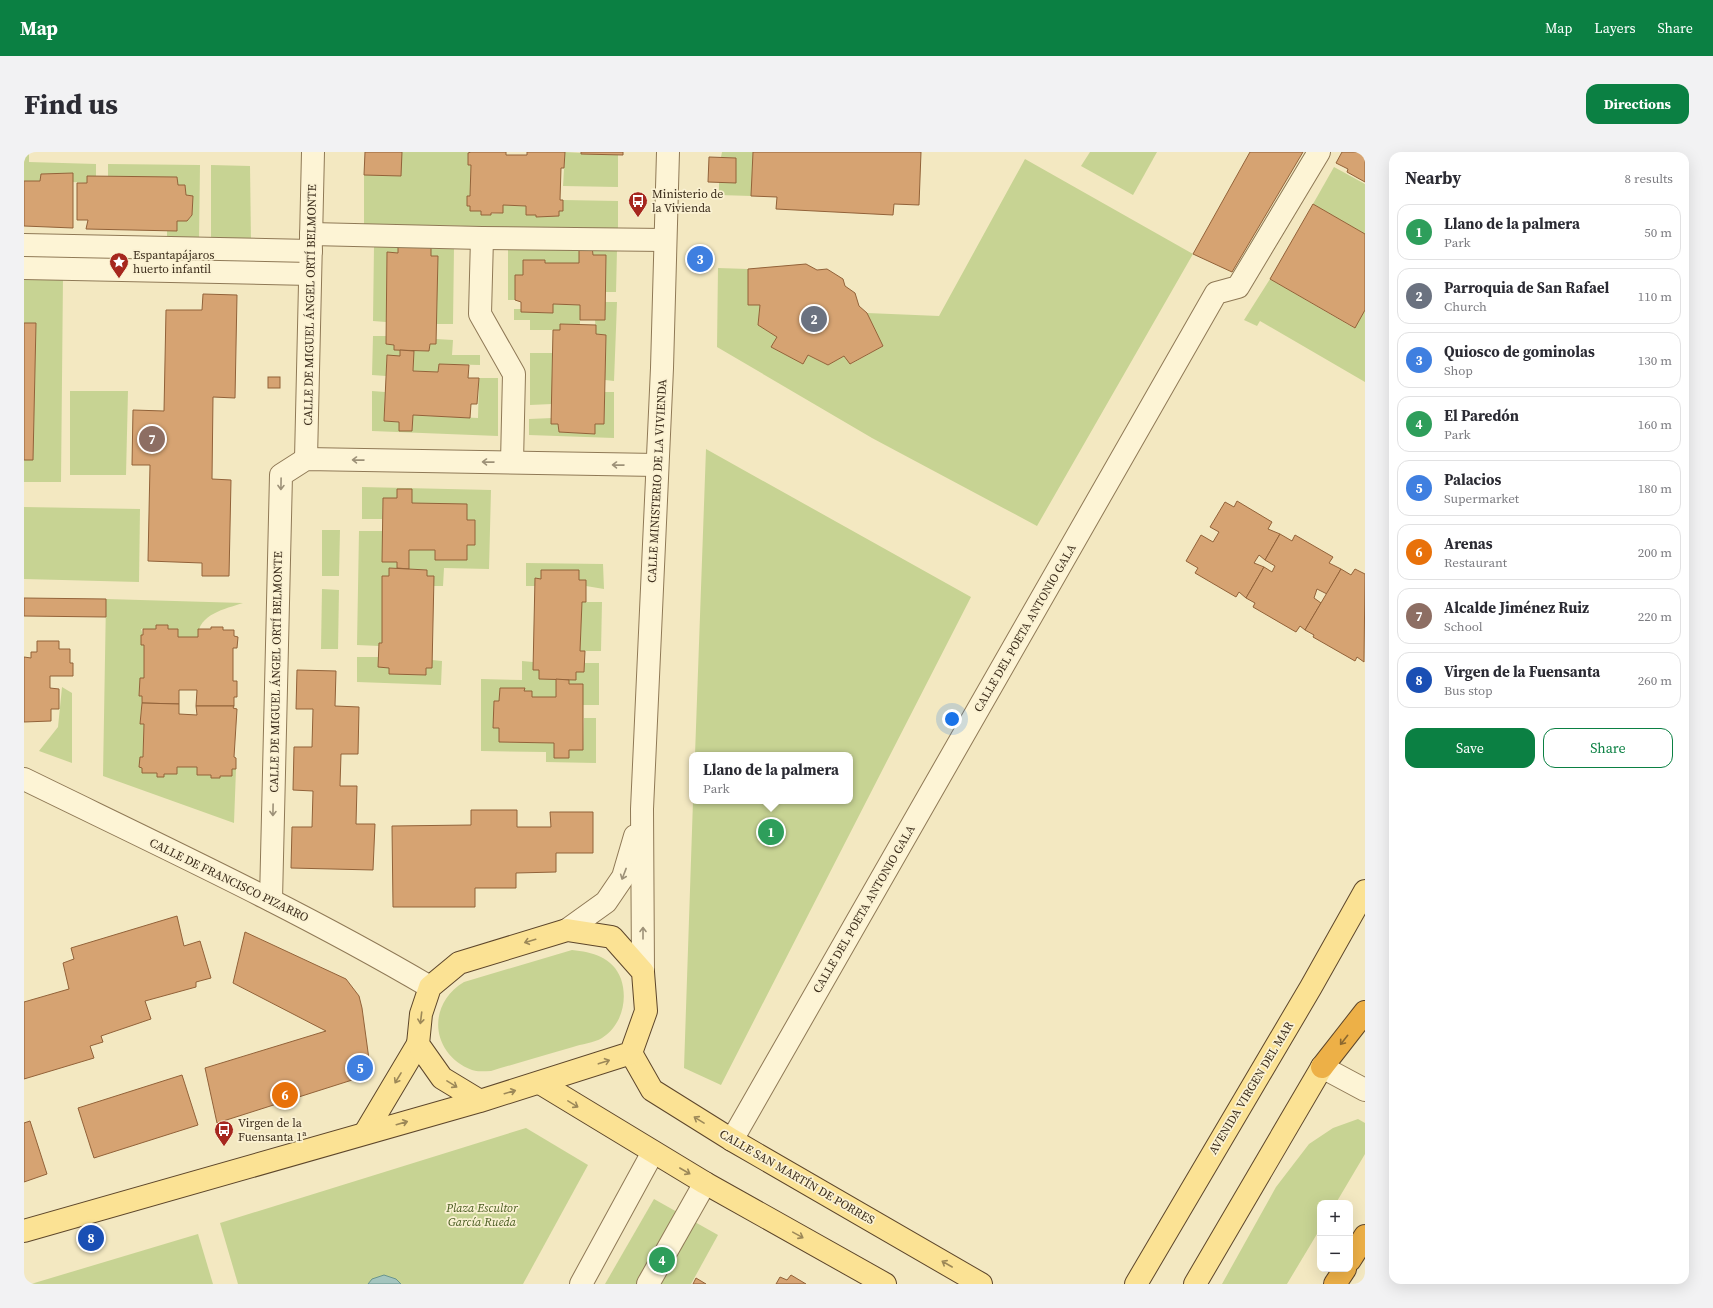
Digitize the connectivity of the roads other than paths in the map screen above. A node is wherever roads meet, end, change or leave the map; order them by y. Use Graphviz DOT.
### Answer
graph roads {
  1 [pos="313,152"];
  2 [pos="668,152"];
  3 [pos="1319,152"];
  4 [pos="482,238"];
  5 [pos="665,240"];
  6 [pos="38,241"];
  7 [pos="101,241"];
  8 [pos="162,242"];
  9 [pos="311,242"];
  10 [pos="222,249"];
  11 [pos="24,268"];
  12 [pos="46,268"];
  13 [pos="102,269"];
  14 [pos="162,270"];
  15 [pos="222,272"];
  16 [pos="310,274"];
  17 [pos="306,459"];
  18 [pos="512,462"];
  19 [pos="657,466"];
  20 [pos="24,779"];
  21 [pos="642,809"];
  22 [pos="1365,891"];
  23 [pos="271,900"];
  24 [pos="567,930"];
  25 [pos="643,972"];
  26 [pos="430,987"];
  27 [pos="1365,1012"];
  28 [pos="418,1044"];
  29 [pos="631,1053"];
  30 [pos="1322,1067"];
  31 [pos="540,1084"];
  32 [pos="1365,1090"];
  33 [pos="480,1101"];
  34 [pos="365,1133"];
  35 [pos="732,1140"];
  36 [pos="653,1152"];
  37 [pos="705,1183"];
  38 [pos="24,1231"];
  39 [pos="1365,1236"];
  40 [pos="1353,1255"];
  41 [pos="1343,1272"];
  42 [pos="581,1284"];
  43 [pos="648,1284"];
  44 [pos="885,1284"];
  45 [pos="981,1284"];
  46 [pos="1136,1284"];
  47 [pos="1195,1284"];
  48 [pos="1335,1284"];
  1 -- 9 [label="street, CALLE DE MIGUEL ÁNGEL ORTÍ BELMONTE"];
  2 -- 5 [label="street, CALLE MINISTERIO DE LA VIVIENDA"];
  3 -- 35 [label="street, CALLE DEL POETA ANTONIO GALA"];
  4 -- 5 [label="street"];
  4 -- 9 [label="street"];
  4 -- 18 [label="street"];
  5 -- 19 [label="street, CALLE MINISTERIO DE LA VIVIENDA"];
  6 -- 7 [label="street"];
  6 -- 12 [label="street"];
  7 -- 8 [label="street"];
  7 -- 13 [label="street"];
  8 -- 10 [label="street"];
  8 -- 14 [label="street"];
  9 -- 10 [label="street"];
  9 -- 16 [label="street, CALLE DE MIGUEL ÁNGEL ORTÍ BELMONTE"];
  10 -- 15 [label="street"];
  11 -- 12 [label="street"];
  12 -- 13 [label="street"];
  13 -- 14 [label="street"];
  14 -- 15 [label="street"];
  15 -- 16 [label="street"];
  16 -- 17 [label="street, CALLE DE MIGUEL ÁNGEL ORTÍ BELMONTE"];
  18 -- 17 [label="street, one-way"];
  17 -- 23 [label="street, CALLE DE MIGUEL ÁNGEL ORTÍ BELMONTE, one-way"];
  19 -- 18 [label="street, one-way"];
  19 -- 21 [label="street, CALLE MINISTERIO DE LA VIVIENDA"];
  20 -- 23 [label="street, CALLE DE FRANCISCO PIZARRO"];
  21 -- 24 [label="street, CALLE MINISTERIO DE LA VIVIENDA, one-way"];
  25 -- 21 [label="street, CALLE MINISTERIO DE LA VIVIENDA, one-way"];
  22 -- 46 [label="main road, AVENIDA VIRGEN DEL MAR"];
  23 -- 26 [label="street, CALLE DE FRANCISCO PIZARRO"];
  24 -- 25 [label="main road"];
  24 -- 26 [label="main road, one-way"];
  25 -- 29 [label="main road"];
  26 -- 28 [label="main road, one-way"];
  27 -- 30 [label="highway, one-way"];
  28 -- 33 [label="main road, one-way"];
  28 -- 34 [label="main road, one-way"];
  31 -- 29 [label="main road, one-way"];
  35 -- 29 [label="main road, CALLE SAN MARTÍN DE PORRES, one-way"];
  30 -- 32 [label="street"];
  30 -- 47 [label="main road"];
  33 -- 31 [label="main road, one-way"];
  31 -- 36 [label="main road, one-way"];
  34 -- 33 [label="main road, one-way"];
  34 -- 38 [label="main road"];
  45 -- 35 [label="main road, CALLE SAN MARTÍN DE PORRES, one-way"];
  36 -- 37 [label="main road, one-way"];
  36 -- 42 [label="street"];
  37 -- 43 [label="street"];
  37 -- 44 [label="main road, one-way"];
  39 -- 40 [label="highway"];
  41 -- 48 [label="highway"];
}
